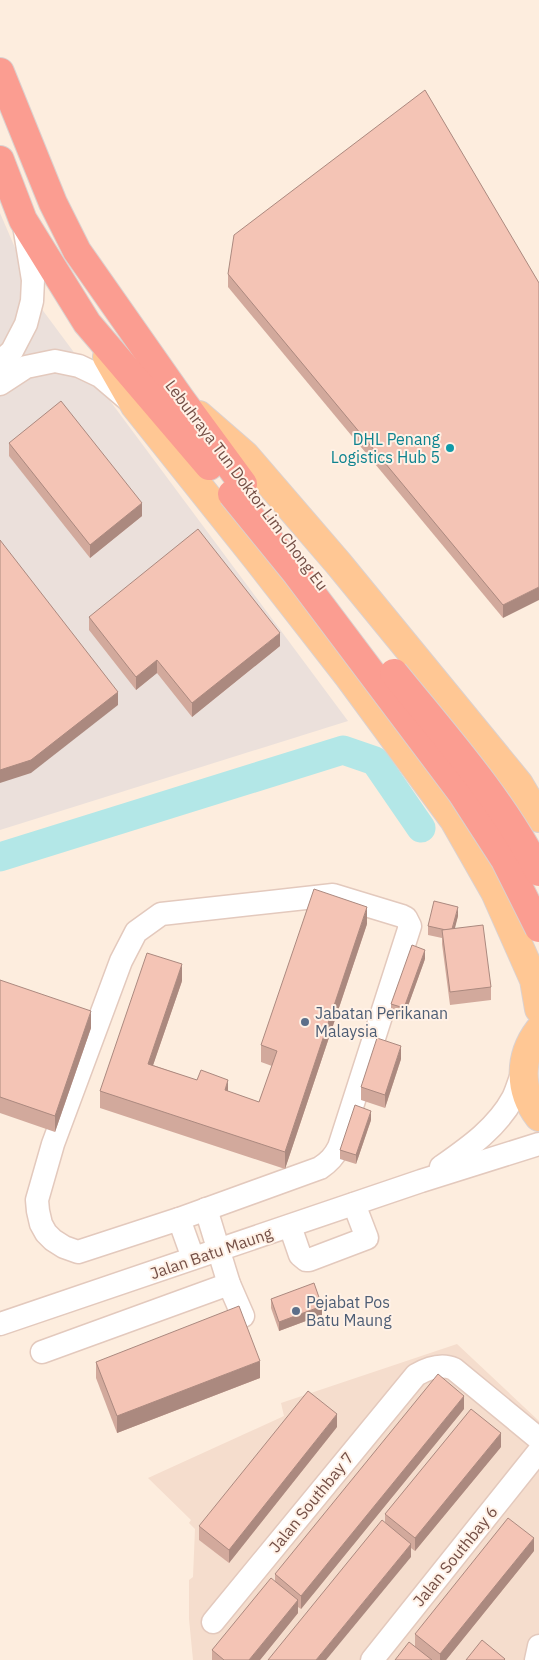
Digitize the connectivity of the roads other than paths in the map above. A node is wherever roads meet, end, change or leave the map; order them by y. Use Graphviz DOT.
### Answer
graph roads {
  1 [pos="0,72"];
  2 [pos="0,160"];
  3 [pos="23,220"];
  4 [pos="88,323"];
  5 [pos="0,362"];
  6 [pos="0,384"];
  7 [pos="180,398"];
  8 [pos="136,406"];
  9 [pos="238,489"];
  10 [pos="538,820"];
  11 [pos="539,862"];
  12 [pos="482,868"];
  13 [pos="539,872"];
  14 [pos="539,928"];
  15 [pos="539,1008"];
  16 [pos="539,1030"];
  17 [pos="523,1072"];
  18 [pos="539,1116"];
  19 [pos="539,1144"];
  20 [pos="421,1181"];
  21 [pos="354,1204"];
  22 [pos="206,1209"];
  23 [pos="179,1219"];
  24 [pos="290,1226"];
  25 [pos="219,1249"];
  26 [pos="193,1258"];
  27 [pos="229,1284"];
  28 [pos="243,1316"];
  29 [pos="0,1324"];
  30 [pos="42,1352"];
  31 [pos="539,1439"];
  32 [pos="539,1451"];
  33 [pos="213,1622"];
  34 [pos="539,1646"];
  35 [pos="372,1660"];
  36 [pos="536,1660"];
  1 -- 7 [label="highway, Lebuhraya Tun Doktor Lim Chong Eu"];
  2 -- 3 [label="highway, Lebuhraya Tun Doktor Lim Chong Eu"];
  3 -- 4 [label="highway, Lebuhraya Tun Doktor Lim Chong Eu"];
  3 -- 5 [label="street"];
  4 -- 8 [label="main road"];
  4 -- 9 [label="highway, Lebuhraya Tun Doktor Lim Chong Eu"];
  6 -- 8 [label="street"];
  7 -- 9 [label="highway, Lebuhraya Tun Doktor Lim Chong Eu"];
  7 -- 10 [label="main road"];
  8 -- 12 [label="main road"];
  9 -- 13 [label="highway, Lebuhraya Tun Doktor Lim Chong Eu, bridge"];
  9 -- 14 [label="highway, Lebuhraya Tun Doktor Lim Chong Eu, bridge"];
  11 -- 12 [label="main road"];
  12 -- 15 [label="main road"];
  16 -- 17 [label="main road"];
  17 -- 18 [label="main road"];
  17 -- 20 [label="street, Jalan Batu Maung"];
  19 -- 20 [label="street, Jalan Batu Maung"];
  20 -- 21 [label="street, Jalan Batu Maung"];
  21 -- 24 [label="street, Jalan Batu Maung"];
  21 -- 24 [label="street"];
  22 -- 23 [label="street"];
  22 -- 23 [label="street"];
  22 -- 25 [label="street"];
  23 -- 26 [label="street"];
  24 -- 25 [label="street, Jalan Batu Maung"];
  25 -- 26 [label="street, Jalan Batu Maung"];
  25 -- 27 [label="street"];
  26 -- 29 [label="street, Jalan Batu Maung"];
  27 -- 28 [label="street"];
  27 -- 30 [label="street"];
  31 -- 33 [label="street, Jalan Southbay 7"];
  32 -- 35 [label="street, Jalan Southbay 6"];
  34 -- 36 [label="street"];
}
